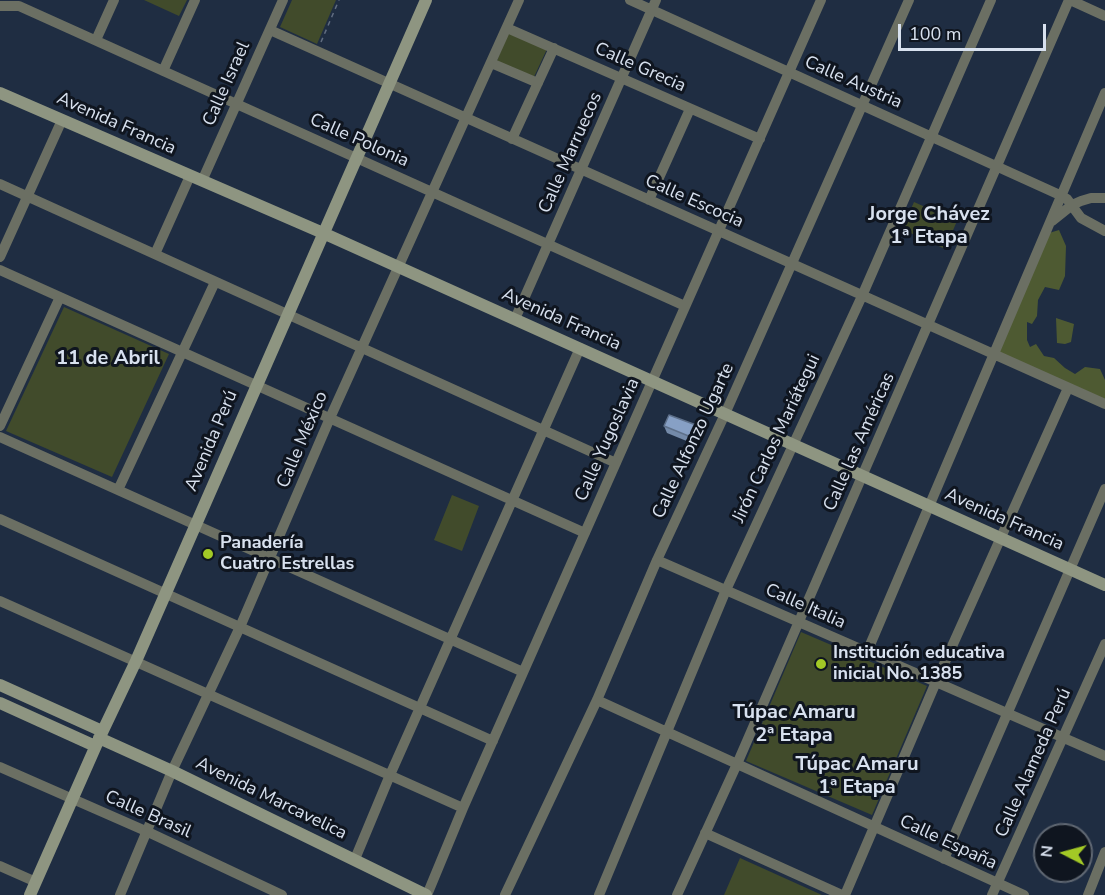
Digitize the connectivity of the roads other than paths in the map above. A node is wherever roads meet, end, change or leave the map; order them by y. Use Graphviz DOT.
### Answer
graph roads {
  1 [pos="114,0"];
  2 [pos="195,0"];
  3 [pos="283,0"];
  4 [pos="426,0"];
  5 [pos="519,0"];
  6 [pos="630,0"];
  7 [pos="909,0"];
  8 [pos="992,0"];
  9 [pos="1070,0"];
  10 [pos="819,1"];
  11 [pos="654,5"];
  12 [pos="0,6"];
  13 [pos="1105,16"];
  14 [pos="507,27"];
  15 [pos="270,30"];
  16 [pos="96,40"];
  17 [pos="554,48"];
  18 [pos="491,63"];
  19 [pos="163,71"];
  20 [pos="789,72"];
  21 [pos="622,78"];
  22 [pos="538,83"];
  23 [pos="389,84"];
  24 [pos="0,93"];
  25 [pos="1105,93"];
  26 [pos="236,104"];
  27 [pos="862,105"];
  28 [pos="690,109"];
  29 [pos="466,119"];
  30 [pos="62,120"];
  31 [pos="932,137"];
  32 [pos="513,139"];
  33 [pos="760,139"];
  34 [pos="356,158"];
  35 [pos="997,166"];
  36 [pos="581,170"];
  37 [pos="196,178"];
  38 [pos="0,184"];
  39 [pos="433,192"];
  40 [pos="27,196"];
  41 [pos="1062,196"];
  42 [pos="1105,198"];
  43 [pos="649,200"];
  44 [pos="1072,205"];
  45 [pos="1050,222"];
  46 [pos="719,231"];
  47 [pos="1105,231"];
  48 [pos="323,233"];
  49 [pos="548,244"];
  50 [pos="155,254"];
  51 [pos="0,257"];
  52 [pos="792,263"];
  53 [pos="399,268"];
  54 [pos="0,270"];
  55 [pos="215,282"];
  56 [pos="862,296"];
  57 [pos="60,297"];
  58 [pos="686,306"];
  59 [pos="287,314"];
  60 [pos="515,319"];
  61 [pos="929,326"];
  62 [pos="362,348"];
  63 [pos="580,348"];
  64 [pos="182,352"];
  65 [pos="994,356"];
  66 [pos="652,381"];
  67 [pos="255,385"];
  68 [pos="1068,388"];
  69 [pos="1105,404"];
  70 [pos="725,414"];
  71 [pos="330,418"];
  72 [pos="0,426"];
  73 [pos="543,430"];
  74 [pos="0,437"];
  75 [pos="792,445"];
  76 [pos="616,463"];
  77 [pos="862,474"];
  78 [pos="1105,489"];
  79 [pos="118,490"];
  80 [pos="512,501"];
  81 [pos="930,507"];
  82 [pos="0,519"];
  83 [pos="195,525"];
  84 [pos="585,533"];
  85 [pos="1001,539"];
  86 [pos="270,558"];
  87 [pos="657,560"];
  88 [pos="1070,569"];
  89 [pos="1105,585"];
  90 [pos="726,590"];
  91 [pos="165,594"];
  92 [pos="0,601"];
  93 [pos="800,622"];
  94 [pos="240,627"];
  95 [pos="451,639"];
  96 [pos="1105,644"];
  97 [pos="867,652"];
  98 [pos="136,661"];
  99 [pos="523,672"];
  100 [pos="936,682"];
  101 [pos="0,685"];
  102 [pos="209,694"];
  103 [pos="597,700"];
  104 [pos="0,703"];
  105 [pos="420,708"];
  106 [pos="1008,713"];
  107 [pos="666,732"];
  108 [pos="99,738"];
  109 [pos="1064,738"];
  110 [pos="493,741"];
  111 [pos="1105,756"];
  112 [pos="737,764"];
  113 [pos="0,767"];
  114 [pos="172,771"];
  115 [pos="390,775"];
  116 [pos="73,799"];
  117 [pos="463,808"];
  118 [pos="875,827"];
  119 [pos="148,832"];
  120 [pos="705,833"];
  121 [pos="1105,852"];
  122 [pos="355,859"];
  123 [pos="944,859"];
  124 [pos="0,866"];
  125 [pos="36,882"];
  126 [pos="997,883"];
  127 [pos="30,895"];
  128 [pos="120,895"];
  129 [pos="282,895"];
  130 [pos="426,895"];
  131 [pos="505,895"];
  132 [pos="599,895"];
  133 [pos="677,895"];
  134 [pos="843,895"];
  135 [pos="992,895"];
  136 [pos="1024,895"];
  137 [pos="1088,895"];
  1 -- 16 [label="street"];
  2 -- 19 [label="street"];
  3 -- 15 [label="street, Calle Israel"];
  4 -- 23 [label="street, Avenida Perú"];
  5 -- 14 [label="street, Calle México"];
  6 -- 11 [label="street, Calle Austria"];
  7 -- 27 [label="street, Calle Alfonzo Ugarte"];
  8 -- 31 [label="street, Jirón Carlos Mariátegui"];
  9 -- 13 [label="street"];
  9 -- 35 [label="street, Calle las Américas"];
  10 -- 20 [label="street, Calle Yugoslavia"];
  11 -- 20 [label="street, Calle Austria"];
  11 -- 21 [label="street, Calle Marruecos"];
  12 -- 16 [label="street, Calle Polonia"];
  14 -- 17 [label="street, Calle Grecia"];
  14 -- 18 [label="street, Calle México"];
  15 -- 23 [label="street, Calle Escocia"];
  15 -- 26 [label="street, Calle Israel"];
  16 -- 19 [label="street, Calle Polonia"];
  17 -- 21 [label="street, Calle Grecia"];
  17 -- 22 [label="street"];
  18 -- 22 [label="street"];
  18 -- 29 [label="street, Calle México"];
  19 -- 26 [label="street, Calle Polonia"];
  20 -- 27 [label="street, Calle Austria"];
  20 -- 33 [label="street, Calle Yugoslavia"];
  21 -- 28 [label="street, Calle Grecia"];
  21 -- 36 [label="street, Calle Marruecos"];
  22 -- 32 [label="street"];
  23 -- 29 [label="street, Calle Escocia"];
  23 -- 34 [label="street, Avenida Perú"];
  24 -- 30 [label="street, Avenida Francia"];
  25 -- 41 [label="street"];
  26 -- 34 [label="street, Calle Polonia"];
  26 -- 37 [label="street, Calle Israel"];
  27 -- 31 [label="street, Calle Austria"];
  27 -- 52 [label="street, Calle Alfonzo Ugarte"];
  28 -- 33 [label="street, Calle Grecia"];
  28 -- 43 [label="street"];
  29 -- 32 [label="street, Calle Escocia"];
  29 -- 39 [label="street, Calle México"];
  30 -- 37 [label="street, Avenida Francia"];
  30 -- 40 [label="street"];
  31 -- 35 [label="street, Calle Austria"];
  31 -- 56 [label="street, Jirón Carlos Mariátegui"];
  32 -- 36 [label="street, Calle Escocia"];
  33 -- 46 [label="street, Calle Yugoslavia"];
  34 -- 39 [label="street, Calle Polonia"];
  34 -- 48 [label="street, Avenida Perú"];
  35 -- 41 [label="street, Calle Austria"];
  35 -- 61 [label="street, Calle las Américas"];
  36 -- 43 [label="street, Calle Escocia"];
  36 -- 49 [label="street, Calle Marruecos"];
  37 -- 48 [label="street, Avenida Francia"];
  37 -- 50 [label="street, Calle Israel"];
  38 -- 40 [label="street"];
  39 -- 49 [label="street, Calle Polonia"];
  39 -- 53 [label="street, Calle México"];
  40 -- 50 [label="street"];
  40 -- 51 [label="street"];
  41 -- 44 [label="street, Calle Austria"];
  41 -- 45 [label="street"];
  42 -- 44 [label="street"];
  43 -- 46 [label="street, Calle Escocia"];
  44 -- 45 [label="street"];
  44 -- 47 [label="street, Calle Austria"];
  45 -- 65 [label="street"];
  46 -- 52 [label="street, Calle Escocia"];
  46 -- 58 [label="street, Calle Yugoslavia"];
  48 -- 53 [label="street, Avenida Francia"];
  48 -- 59 [label="street, Avenida Perú"];
  49 -- 58 [label="street, Calle Polonia"];
  49 -- 60 [label="street, Calle Marruecos"];
  50 -- 55 [label="street"];
  52 -- 56 [label="street, Calle Escocia"];
  52 -- 70 [label="street, Calle Alfonzo Ugarte"];
  53 -- 60 [label="street, Avenida Francia"];
  53 -- 62 [label="street, Calle México"];
  54 -- 57 [label="street"];
  55 -- 59 [label="street"];
  55 -- 64 [label="street"];
  56 -- 61 [label="street, Calle Escocia"];
  56 -- 75 [label="street, Jirón Carlos Mariátegui"];
  57 -- 64 [label="street"];
  57 -- 72 [label="street"];
  58 -- 66 [label="street, Calle Yugoslavia"];
  59 -- 62 [label="street"];
  59 -- 67 [label="street, Avenida Perú"];
  60 -- 63 [label="street, Avenida Francia"];
  61 -- 65 [label="street, Calle Escocia"];
  61 -- 77 [label="street, Calle las Américas"];
  62 -- 71 [label="street, Calle México"];
  62 -- 73 [label="street"];
  63 -- 66 [label="street, Avenida Francia"];
  63 -- 73 [label="street"];
  64 -- 67 [label="street"];
  64 -- 79 [label="street"];
  65 -- 68 [label="street, Calle Escocia"];
  65 -- 81 [label="street"];
  66 -- 70 [label="street, Avenida Francia"];
  66 -- 76 [label="street, Calle Yugoslavia"];
  67 -- 71 [label="street"];
  67 -- 83 [label="street, Avenida Perú"];
  68 -- 69 [label="street, Calle Escocia"];
  68 -- 85 [label="street"];
  70 -- 75 [label="street, Avenida Francia"];
  70 -- 87 [label="street, Calle Alfonzo Ugarte"];
  71 -- 80 [label="street"];
  71 -- 86 [label="street, Calle México"];
  73 -- 76 [label="street"];
  73 -- 80 [label="street"];
  74 -- 79 [label="street"];
  75 -- 77 [label="street, Avenida Francia"];
  75 -- 90 [label="street, Jirón Carlos Mariátegui"];
  76 -- 84 [label="street, Calle Yugoslavia"];
  77 -- 81 [label="street, Avenida Francia"];
  77 -- 93 [label="street, Calle las Américas"];
  78 -- 88 [label="street"];
  79 -- 83 [label="street"];
  80 -- 84 [label="street"];
  80 -- 95 [label="street"];
  81 -- 85 [label="street, Avenida Francia"];
  81 -- 97 [label="street"];
  82 -- 91 [label="street"];
  83 -- 86 [label="street"];
  83 -- 91 [label="street, Avenida Perú"];
  84 -- 99 [label="street, Calle Yugoslavia"];
  85 -- 88 [label="street, Avenida Francia"];
  85 -- 100 [label="street"];
  86 -- 94 [label="street, Calle México"];
  86 -- 95 [label="street"];
  87 -- 90 [label="street, Calle Italia"];
  87 -- 103 [label="street, Calle Alfonzo Ugarte"];
  88 -- 89 [label="street, Avenida Francia"];
  88 -- 106 [label="street"];
  90 -- 93 [label="street, Calle Italia"];
  90 -- 107 [label="street, Jirón Carlos Mariátegui"];
  91 -- 94 [label="street"];
  91 -- 98 [label="street, Avenida Perú"];
  92 -- 98 [label="street"];
  93 -- 97 [label="street, Calle Italia"];
  93 -- 112 [label="street, Calle las Américas"];
  94 -- 102 [label="street, Calle México"];
  94 -- 105 [label="street"];
  95 -- 99 [label="street"];
  95 -- 105 [label="street"];
  96 -- 109 [label="street, Calle Alameda Perú"];
  97 -- 100 [label="street, Calle Italia"];
  98 -- 102 [label="street"];
  98 -- 108 [label="street, Avenida Perú"];
  99 -- 110 [label="street, Calle Yugoslavia"];
  100 -- 106 [label="street, Calle Italia"];
  100 -- 118 [label="street"];
  101 -- 108 [label="street, Avenida Marcavelica"];
  102 -- 114 [label="street, Calle México"];
  102 -- 115 [label="street"];
  103 -- 107 [label="street, Calle España"];
  103 -- 131 [label="street, Calle Alfonzo Ugarte"];
  104 -- 108 [label="street, Avenida Marcavelica"];
  105 -- 110 [label="street"];
  105 -- 115 [label="street"];
  106 -- 109 [label="street, Calle Italia"];
  106 -- 123 [label="street"];
  107 -- 112 [label="street, Calle España"];
  107 -- 132 [label="street, Jirón Carlos Mariátegui"];
  108 -- 114 [label="street, Avenida Marcavelica"];
  108 -- 116 [label="street, Avenida Perú"];
  109 -- 111 [label="street, Calle Italia"];
  109 -- 126 [label="street, Calle Alameda Perú"];
  110 -- 117 [label="street, Calle Yugoslavia"];
  112 -- 118 [label="street, Calle España"];
  112 -- 120 [label="street, Calle las Américas"];
  113 -- 116 [label="street, Calle Brasil"];
  114 -- 119 [label="street, Calle México"];
  114 -- 122 [label="street, Avenida Marcavelica"];
  115 -- 117 [label="street"];
  115 -- 122 [label="street"];
  116 -- 119 [label="street, Calle Brasil"];
  116 -- 125 [label="street, Avenida Perú"];
  117 -- 130 [label="street, Calle Yugoslavia"];
  118 -- 123 [label="street, Calle España"];
  118 -- 134 [label="street"];
  119 -- 128 [label="street, Calle México"];
  119 -- 129 [label="street, Calle Brasil"];
  120 -- 133 [label="street, Calle las Américas"];
  120 -- 134 [label="street"];
  121 -- 137 [label="street"];
  122 -- 130 [label="street, Avenida Marcavelica"];
  123 -- 126 [label="street, Calle España"];
  124 -- 125 [label="street"];
  125 -- 127 [label="street, Avenida Perú"];
  126 -- 135 [label="street, Calle Alameda Perú"];
  126 -- 136 [label="street, Calle España"];
}
